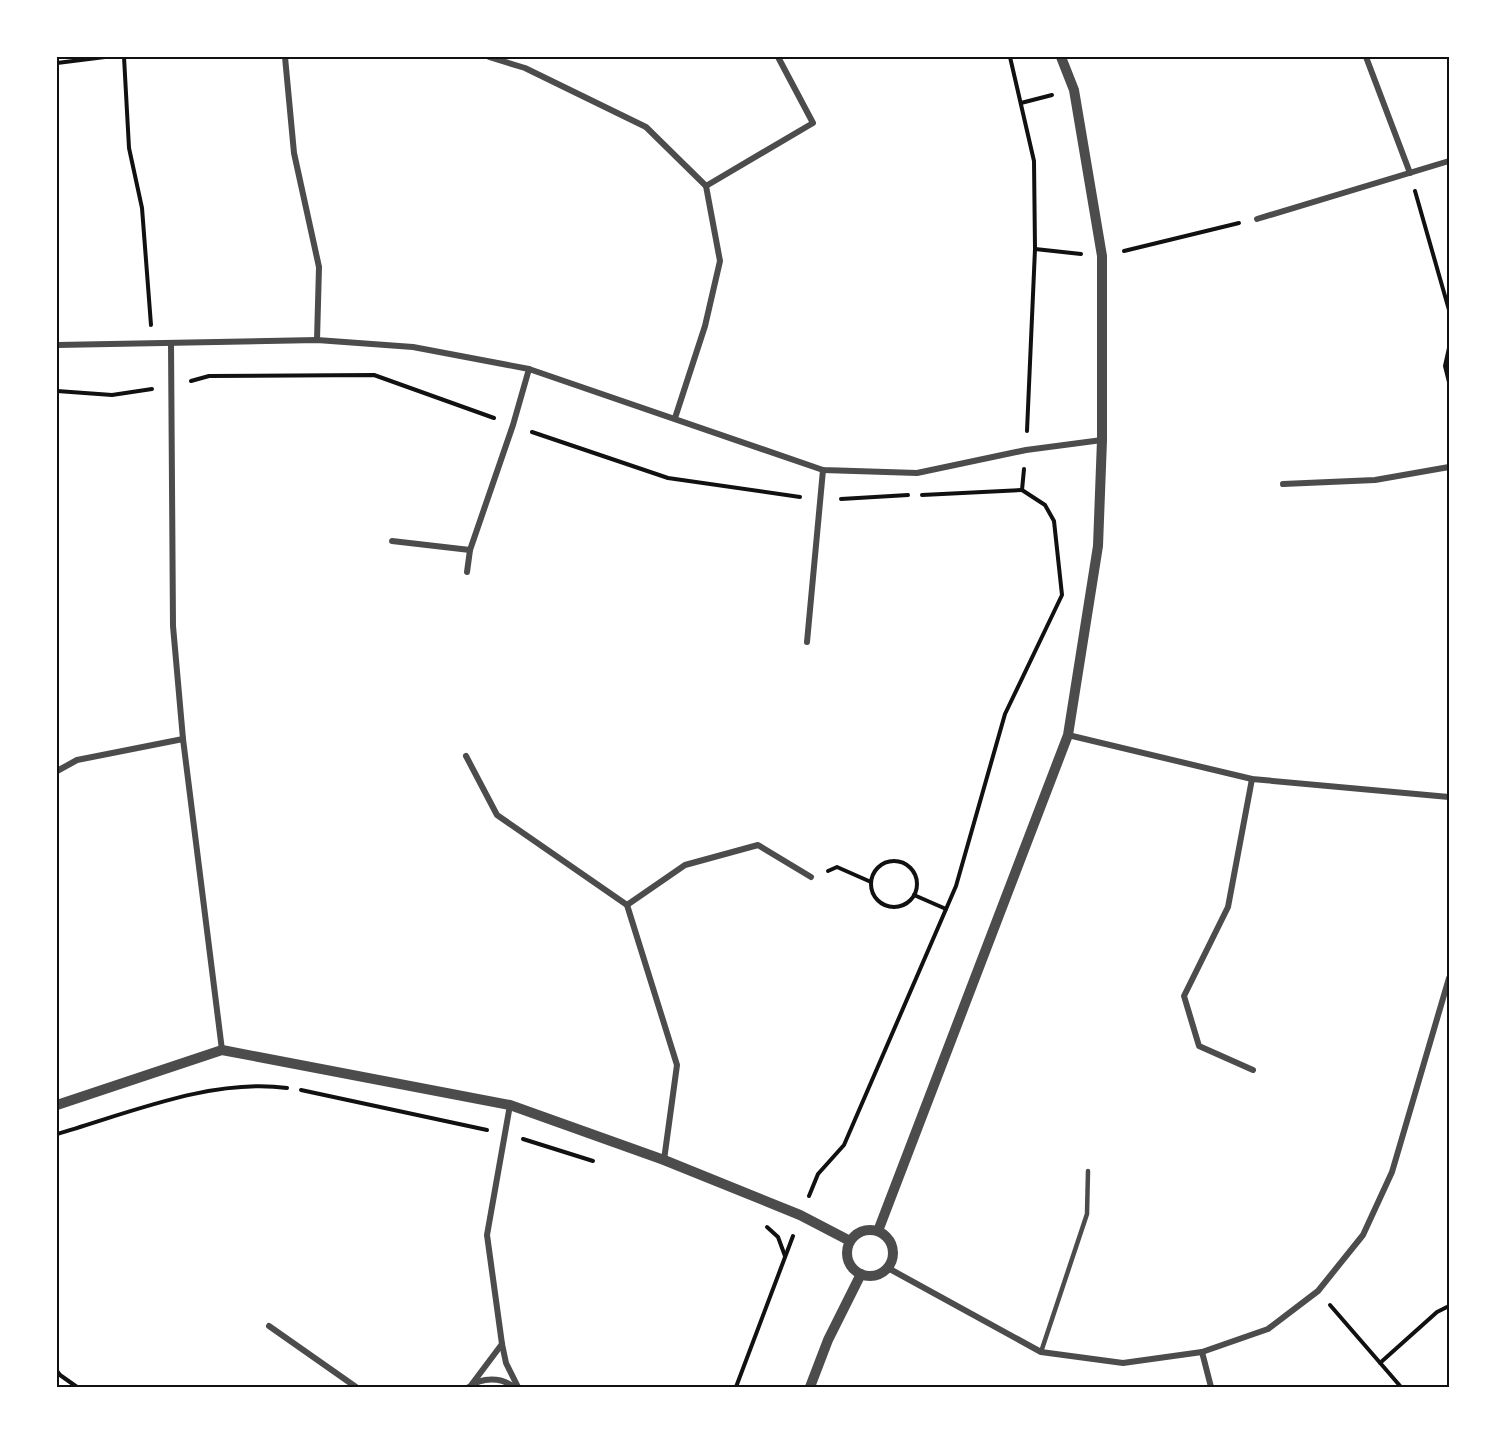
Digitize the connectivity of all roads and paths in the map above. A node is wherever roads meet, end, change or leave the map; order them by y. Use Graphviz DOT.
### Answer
graph roads {
  1 [pos="105,57"];
  2 [pos="124,57"];
  3 [pos="285,57"];
  4 [pos="489,57"];
  5 [pos="778,57"];
  6 [pos="1010,57"];
  7 [pos="1061,57"];
  8 [pos="1366,57"];
  9 [pos="57,63"];
  10 [pos="1074,90"];
  11 [pos="1021,103"];
  12 [pos="1449,161"];
  13 [pos="1410,173"];
  14 [pos="706,186"];
  15 [pos="1257,219"];
  16 [pos="1035,249"];
  17 [pos="1102,256"];
  18 [pos="1449,310"];
  19 [pos="316,340"];
  20 [pos="152,343"];
  21 [pos="171,343"];
  22 [pos="57,345"];
  23 [pos="1449,348"];
  24 [pos="529,369"];
  25 [pos="1449,382"];
  26 [pos="171,386"];
  27 [pos="57,391"];
  28 [pos="675,418"];
  29 [pos="513,425"];
  30 [pos="1102,440"];
  31 [pos="1026,450"];
  32 [pos="1449,466"];
  33 [pos="823,470"];
  34 [pos="1283,483"];
  35 [pos="1022,490"];
  36 [pos="820,500"];
  37 [pos="392,541"];
  38 [pos="470,550"];
  39 [pos="466,572"];
  40 [pos="807,642"];
  41 [pos="1068,735"];
  42 [pos="183,739"];
  43 [pos="466,756"];
  44 [pos="57,771"];
  45 [pos="1252,778"];
  46 [pos="1449,796"];
  47 [pos="811,877"];
  48 [pos="871,882"];
  49 [pos="914,895"];
  50 [pos="627,905"];
  51 [pos="946,909"];
  52 [pos="1449,978"];
  53 [pos="222,1050"];
  54 [pos="1253,1070"];
  55 [pos="57,1105"];
  56 [pos="510,1105"];
  57 [pos="505,1133"];
  58 [pos="57,1134"];
  59 [pos="664,1160"];
  60 [pos="594,1161"];
  61 [pos="1088,1172"];
  62 [pos="800,1215"];
  63 [pos="764,1224"];
  64 [pos="878,1231"];
  65 [pos="850,1241"];
  66 [pos="785,1257"];
  67 [pos="888,1268"];
  68 [pos="861,1274"];
  69 [pos="1318,1291"];
  70 [pos="1449,1306"];
  71 [pos="268,1326"];
  72 [pos="502,1344"];
  73 [pos="1041,1352"];
  74 [pos="1202,1352"];
  75 [pos="1380,1364"];
  76 [pos="57,1371"];
  77 [pos="470,1386"];
  78 [pos="77,1387"];
  79 [pos="356,1387"];
  80 [pos="516,1387"];
  81 [pos="736,1387"];
  82 [pos="810,1387"];
  83 [pos="1211,1387"];
  84 [pos="1401,1387"];
  1 -- 9 [label="path"];
  2 -- 20 [label="path"];
  3 -- 19 [label="street"];
  4 -- 14 [label="street"];
  5 -- 14 [label="street"];
  6 -- 11 [label="path"];
  7 -- 10 [label="street"];
  8 -- 13 [label="street"];
  10 -- 11 [label="path"];
  10 -- 17 [label="street"];
  11 -- 16 [label="path"];
  12 -- 13 [label="street"];
  13 -- 15 [label="street"];
  13 -- 18 [label="path"];
  14 -- 28 [label="street"];
  15 -- 17 [label="path"];
  16 -- 17 [label="path"];
  16 -- 31 [label="path"];
  17 -- 30 [label="street"];
  19 -- 21 [label="street"];
  19 -- 24 [label="street"];
  20 -- 21 [label="street"];
  20 -- 22 [label="street"];
  21 -- 26 [label="street"];
  23 -- 25 [label="path"];
  24 -- 28 [label="street"];
  24 -- 29 [label="street"];
  26 -- 27 [label="path"];
  26 -- 29 [label="path"];
  26 -- 42 [label="street"];
  28 -- 33 [label="street"];
  29 -- 36 [label="path"];
  29 -- 38 [label="street"];
  30 -- 31 [label="street"];
  30 -- 41 [label="street"];
  31 -- 33 [label="street"];
  31 -- 35 [label="path"];
  32 -- 34 [label="street"];
  33 -- 36 [label="street"];
  35 -- 36 [label="path"];
  35 -- 51 [label="path"];
  36 -- 40 [label="street"];
  37 -- 38 [label="street"];
  38 -- 39 [label="street"];
  41 -- 45 [label="street"];
  41 -- 64 [label="street"];
  42 -- 44 [label="street"];
  42 -- 53 [label="street"];
  43 -- 50 [label="street"];
  45 -- 46 [label="street"];
  45 -- 54 [label="street"];
  47 -- 48 [label="path"];
  47 -- 50 [label="street"];
  48 -- 49 [label="path"];
  48 -- 49 [label="path"];
  49 -- 51 [label="path"];
  50 -- 59 [label="street"];
  51 -- 62 [label="path"];
  52 -- 69 [label="street"];
  53 -- 55 [label="street"];
  53 -- 56 [label="street"];
  56 -- 57 [label="street"];
  56 -- 59 [label="street"];
  57 -- 58 [label="path"];
  57 -- 60 [label="path"];
  57 -- 72 [label="street"];
  59 -- 62 [label="street"];
  61 -- 73 [label="lane"];
  62 -- 65 [label="street"];
  62 -- 66 [label="path"];
  63 -- 66 [label="path"];
  64 -- 65 [label="street"];
  64 -- 67 [label="street"];
  65 -- 68 [label="street"];
  66 -- 81 [label="path"];
  67 -- 68 [label="street"];
  67 -- 73 [label="street"];
  68 -- 82 [label="street"];
  69 -- 74 [label="street"];
  69 -- 75 [label="path"];
  70 -- 75 [label="path"];
  71 -- 79 [label="street"];
  72 -- 77 [label="street"];
  72 -- 80 [label="street"];
  73 -- 74 [label="street"];
  74 -- 83 [label="street"];
  75 -- 84 [label="path"];
  76 -- 78 [label="path"];
  77 -- 80 [label="street"];
}
